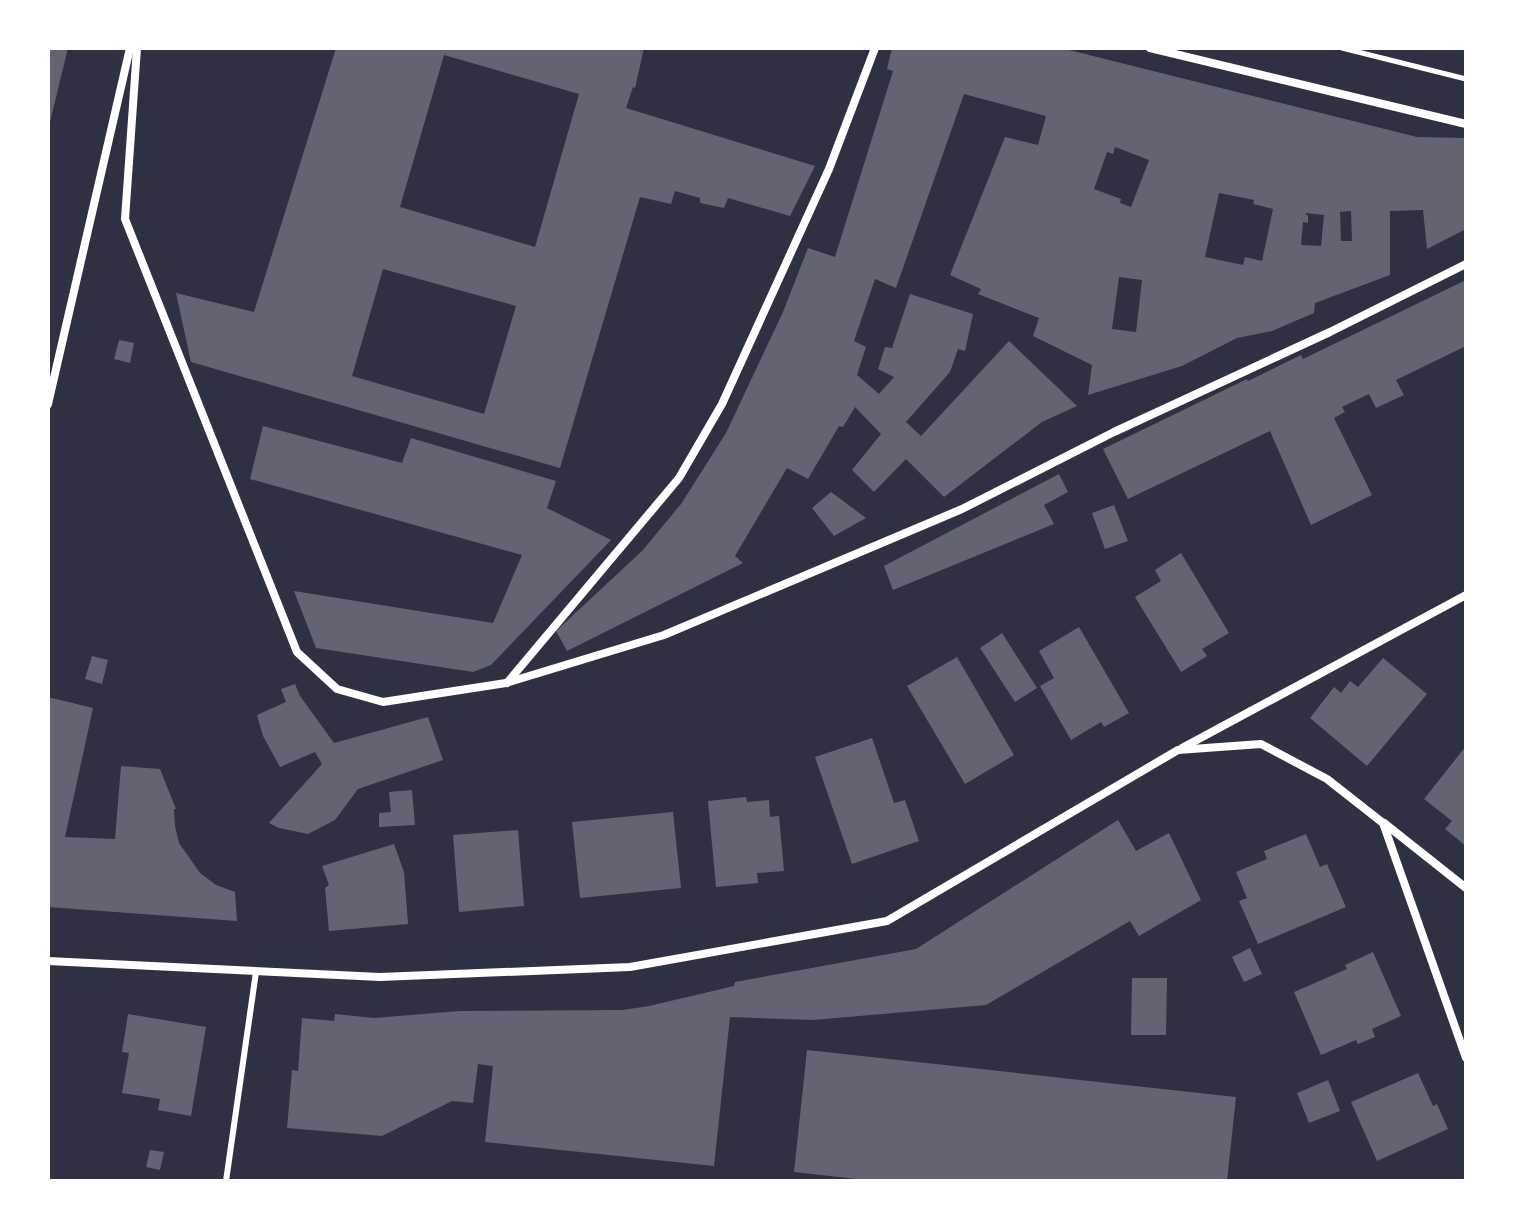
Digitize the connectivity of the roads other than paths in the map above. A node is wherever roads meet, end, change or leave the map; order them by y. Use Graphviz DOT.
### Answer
graph roads {
  1 [pos="130,48"];
  2 [pos="137,48"];
  3 [pos="875,48"];
  4 [pos="1150,48"];
  5 [pos="1466,124"];
  6 [pos="1466,264"];
  7 [pos="48,404"];
  8 [pos="1466,595"];
  9 [pos="506,683"];
  10 [pos="1178,750"];
  11 [pos="1383,823"];
  12 [pos="1466,888"];
  13 [pos="48,961"];
  14 [pos="256,972"];
  15 [pos="1466,1058"];
  16 [pos="226,1181"];
  1 -- 7 [label="street"];
  2 -- 9 [label="street"];
  3 -- 9 [label="street"];
  4 -- 5 [label="street"];
  6 -- 9 [label="street"];
  8 -- 10 [label="street"];
  10 -- 11 [label="street"];
  10 -- 14 [label="street"];
  11 -- 12 [label="street"];
  11 -- 15 [label="street"];
  13 -- 14 [label="street"];
  14 -- 16 [label="lane"];
}
